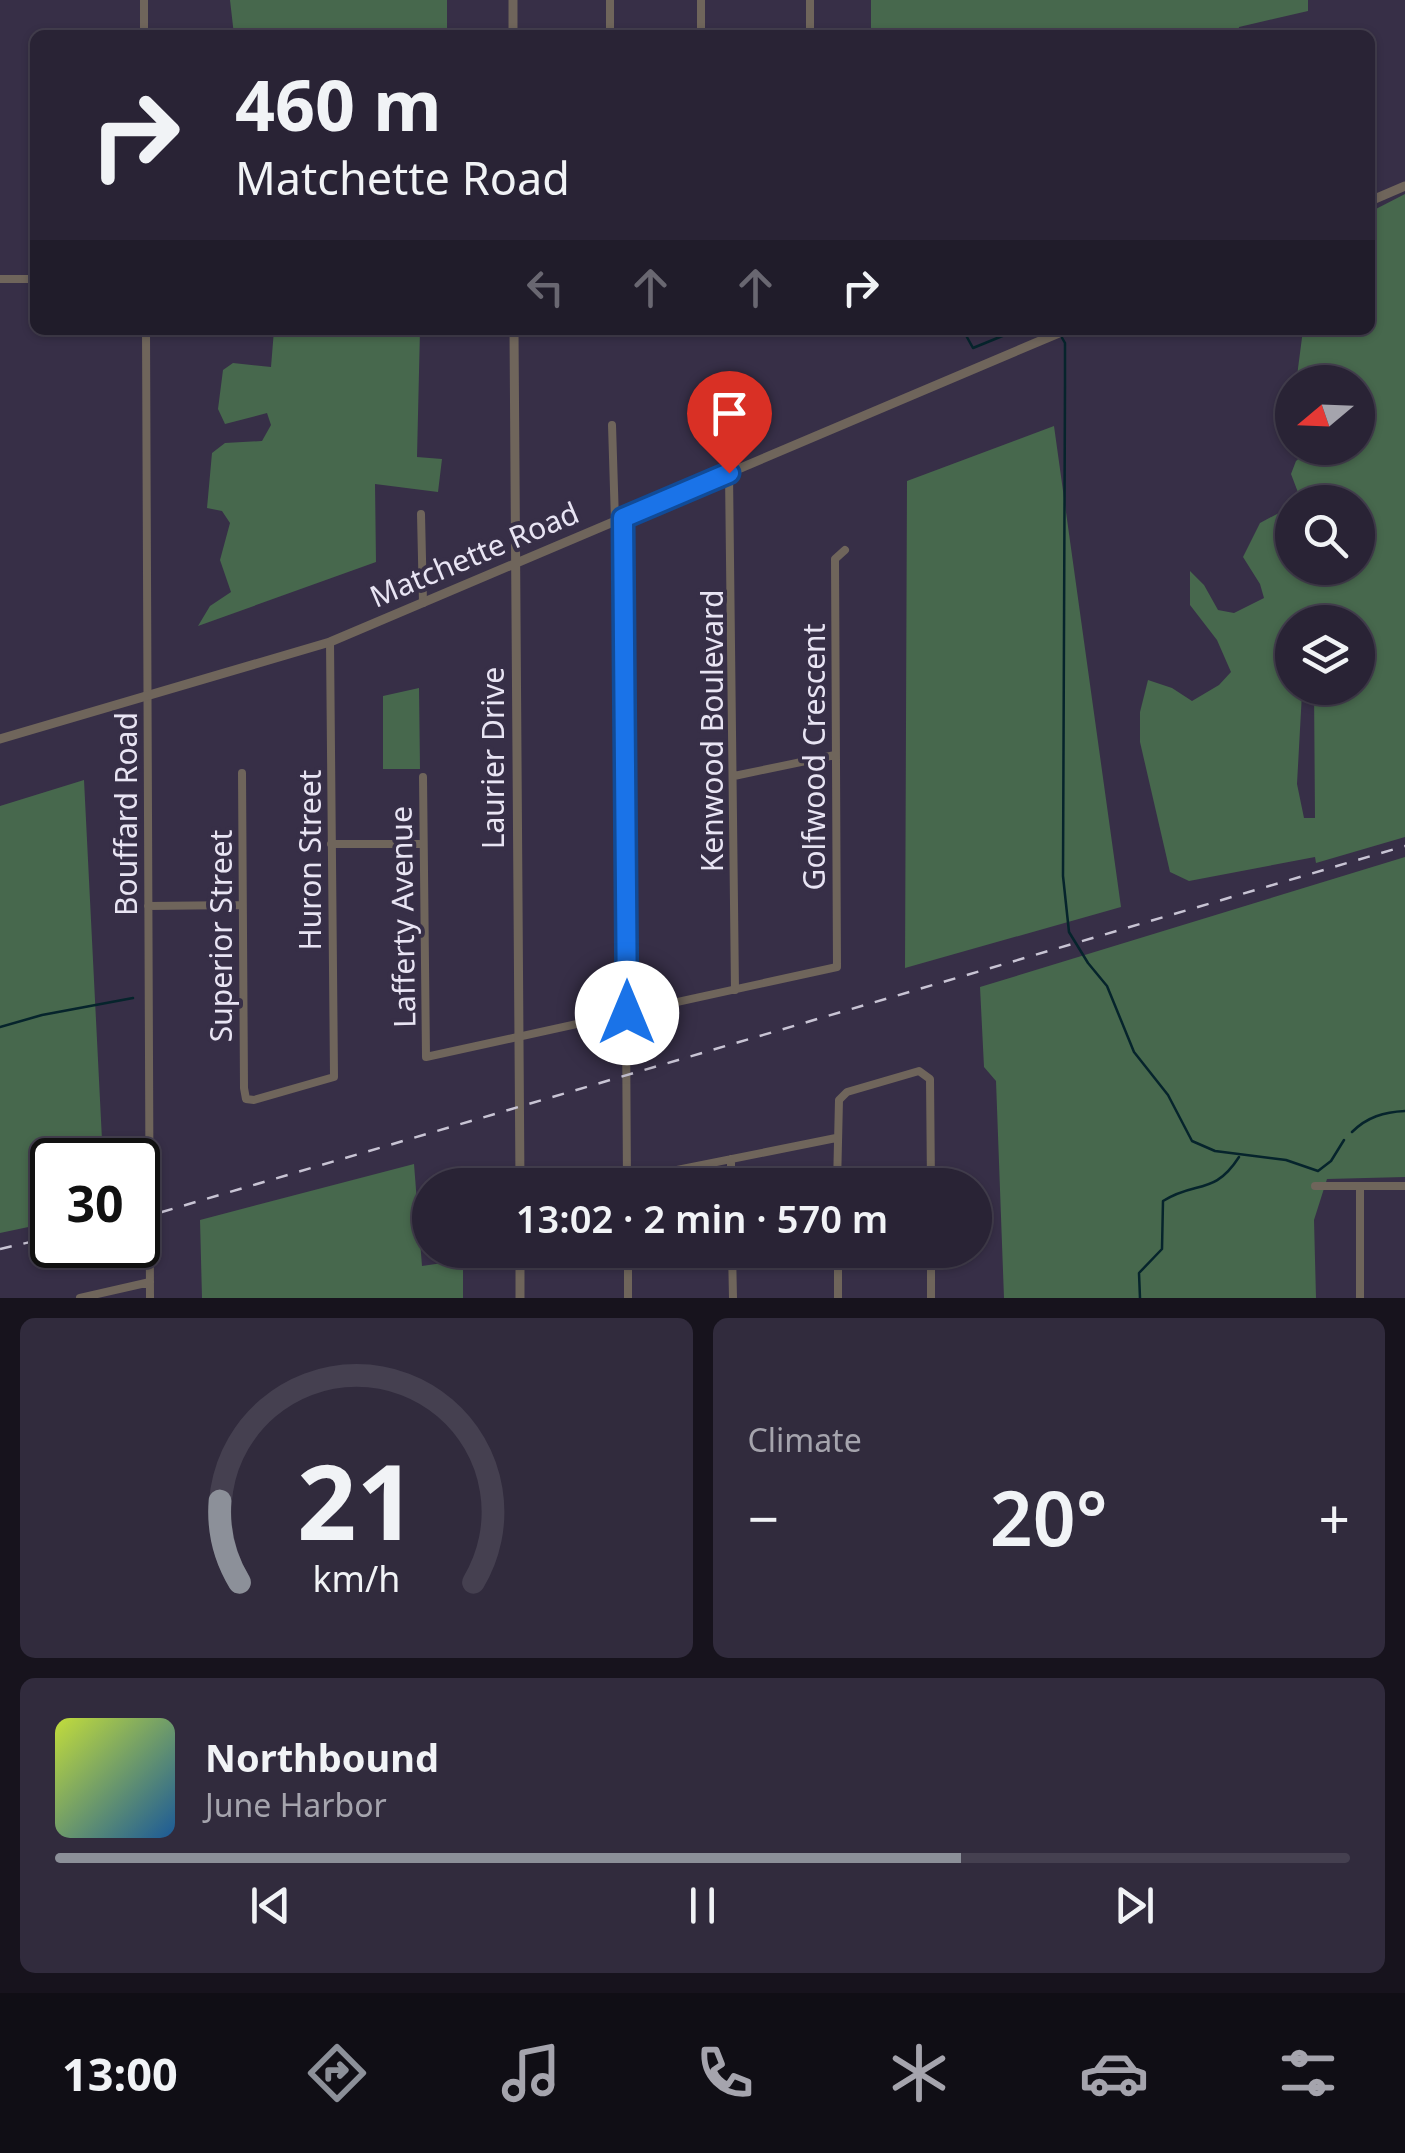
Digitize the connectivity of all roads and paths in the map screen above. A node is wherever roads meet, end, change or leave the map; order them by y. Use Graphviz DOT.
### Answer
graph roads {
  1 [pos="144,0"];
  2 [pos="513,0"];
  3 [pos="610,0"];
  4 [pos="701,0"];
  5 [pos="810,0"];
  6 [pos="144,30"];
  7 [pos="513,30"];
  8 [pos="610,30"];
  9 [pos="702,30"];
  10 [pos="810,30"];
  11 [pos="1405,186"];
  12 [pos="1375,199"];
  13 [pos="30,278"];
  14 [pos="0,279"];
  15 [pos="146,335"];
  16 [pos="514,335"];
  17 [pos="1054,335"];
  18 [pos="612,424"];
  19 [pos="729,473"];
  20 [pos="422,514"];
  21 [pos="619,520"];
  22 [pos="844,550"];
  23 [pos="515,562"];
  24 [pos="423,603"];
  25 [pos="330,642"];
  26 [pos="147,695"];
  27 [pos="0,738"];
  28 [pos="835,754"];
  29 [pos="242,773"];
  30 [pos="423,776"];
  31 [pos="734,776"];
  32 [pos="331,844"];
  33 [pos="424,844"];
  34 [pos="148,906"];
  35 [pos="242,906"];
  36 [pos="734,990"];
  37 [pos="627,1013"];
  38 [pos="519,1036"];
  39 [pos="246,1099"];
  40 [pos="836,1138"];
  41 [pos="731,1160"];
  42 [pos="520,1168"];
  43 [pos="628,1168"];
  44 [pos="695,1168"];
  45 [pos="731,1168"];
  46 [pos="836,1168"];
  47 [pos="931,1168"];
  48 [pos="1314,1186"];
  49 [pos="1360,1186"];
  50 [pos="1405,1186"];
  51 [pos="520,1268"];
  52 [pos="628,1268"];
  53 [pos="732,1268"];
  54 [pos="838,1268"];
  55 [pos="931,1268"];
  56 [pos="150,1282"];
  57 [pos="80,1298"];
  58 [pos="150,1298"];
  59 [pos="520,1298"];
  60 [pos="628,1298"];
  61 [pos="733,1298"];
  62 [pos="838,1298"];
  63 [pos="931,1298"];
  64 [pos="1360,1298"];
  1 -- 6 [label="street"];
  2 -- 7 [label="street"];
  3 -- 8 [label="street"];
  4 -- 9 [label="street"];
  5 -- 10 [label="street"];
  11 -- 12 [label="street"];
  13 -- 14 [label="street"];
  15 -- 26 [label="street, Bouffard Road"];
  16 -- 23 [label="street, Laurier Drive"];
  17 -- 19 [label="street, Matchette Road"];
  18 -- 21 [label="street"];
  19 -- 21 [label="street, Matchette Road"];
  19 -- 31 [label="street, Kenwood Boulevard"];
  20 -- 24 [label="street"];
  21 -- 23 [label="street, Matchette Road"];
  21 -- 37 [label="street"];
  22 -- 28 [label="street, Golfwood Crescent"];
  23 -- 24 [label="street, Matchette Road"];
  23 -- 38 [label="street, Laurier Drive"];
  24 -- 25 [label="street, Matchette Road"];
  25 -- 26 [label="street, Matchette Road"];
  25 -- 32 [label="street, Huron Street"];
  26 -- 27 [label="street, Matchette Road"];
  26 -- 34 [label="street, Bouffard Road"];
  28 -- 31 [label="street"];
  28 -- 36 [label="street, Golfwood Crescent"];
  29 -- 35 [label="street, Superior Street"];
  30 -- 33 [label="street, Lafferty Avenue"];
  31 -- 36 [label="street, Kenwood Boulevard"];
  32 -- 33 [label="street"];
  32 -- 39 [label="street, Huron Street"];
  33 -- 38 [label="street, Lafferty Avenue"];
  34 -- 35 [label="street"];
  34 -- 56 [label="street, Bouffard Road"];
  35 -- 39 [label="street, Superior Street"];
  36 -- 37 [label="street"];
  37 -- 38 [label="street"];
  37 -- 43 [label="street"];
  38 -- 42 [label="street, Laurier Drive"];
  40 -- 41 [label="street"];
  40 -- 46 [label="street"];
  40 -- 47 [label="street"];
  41 -- 44 [label="street"];
  41 -- 45 [label="street"];
  48 -- 49 [label="street"];
  49 -- 50 [label="street"];
  49 -- 64 [label="street"];
  51 -- 59 [label="street"];
  52 -- 60 [label="street"];
  53 -- 61 [label="street"];
  54 -- 62 [label="street"];
  55 -- 63 [label="street"];
  56 -- 57 [label="street"];
  56 -- 58 [label="street, Bouffard Road"];
}
